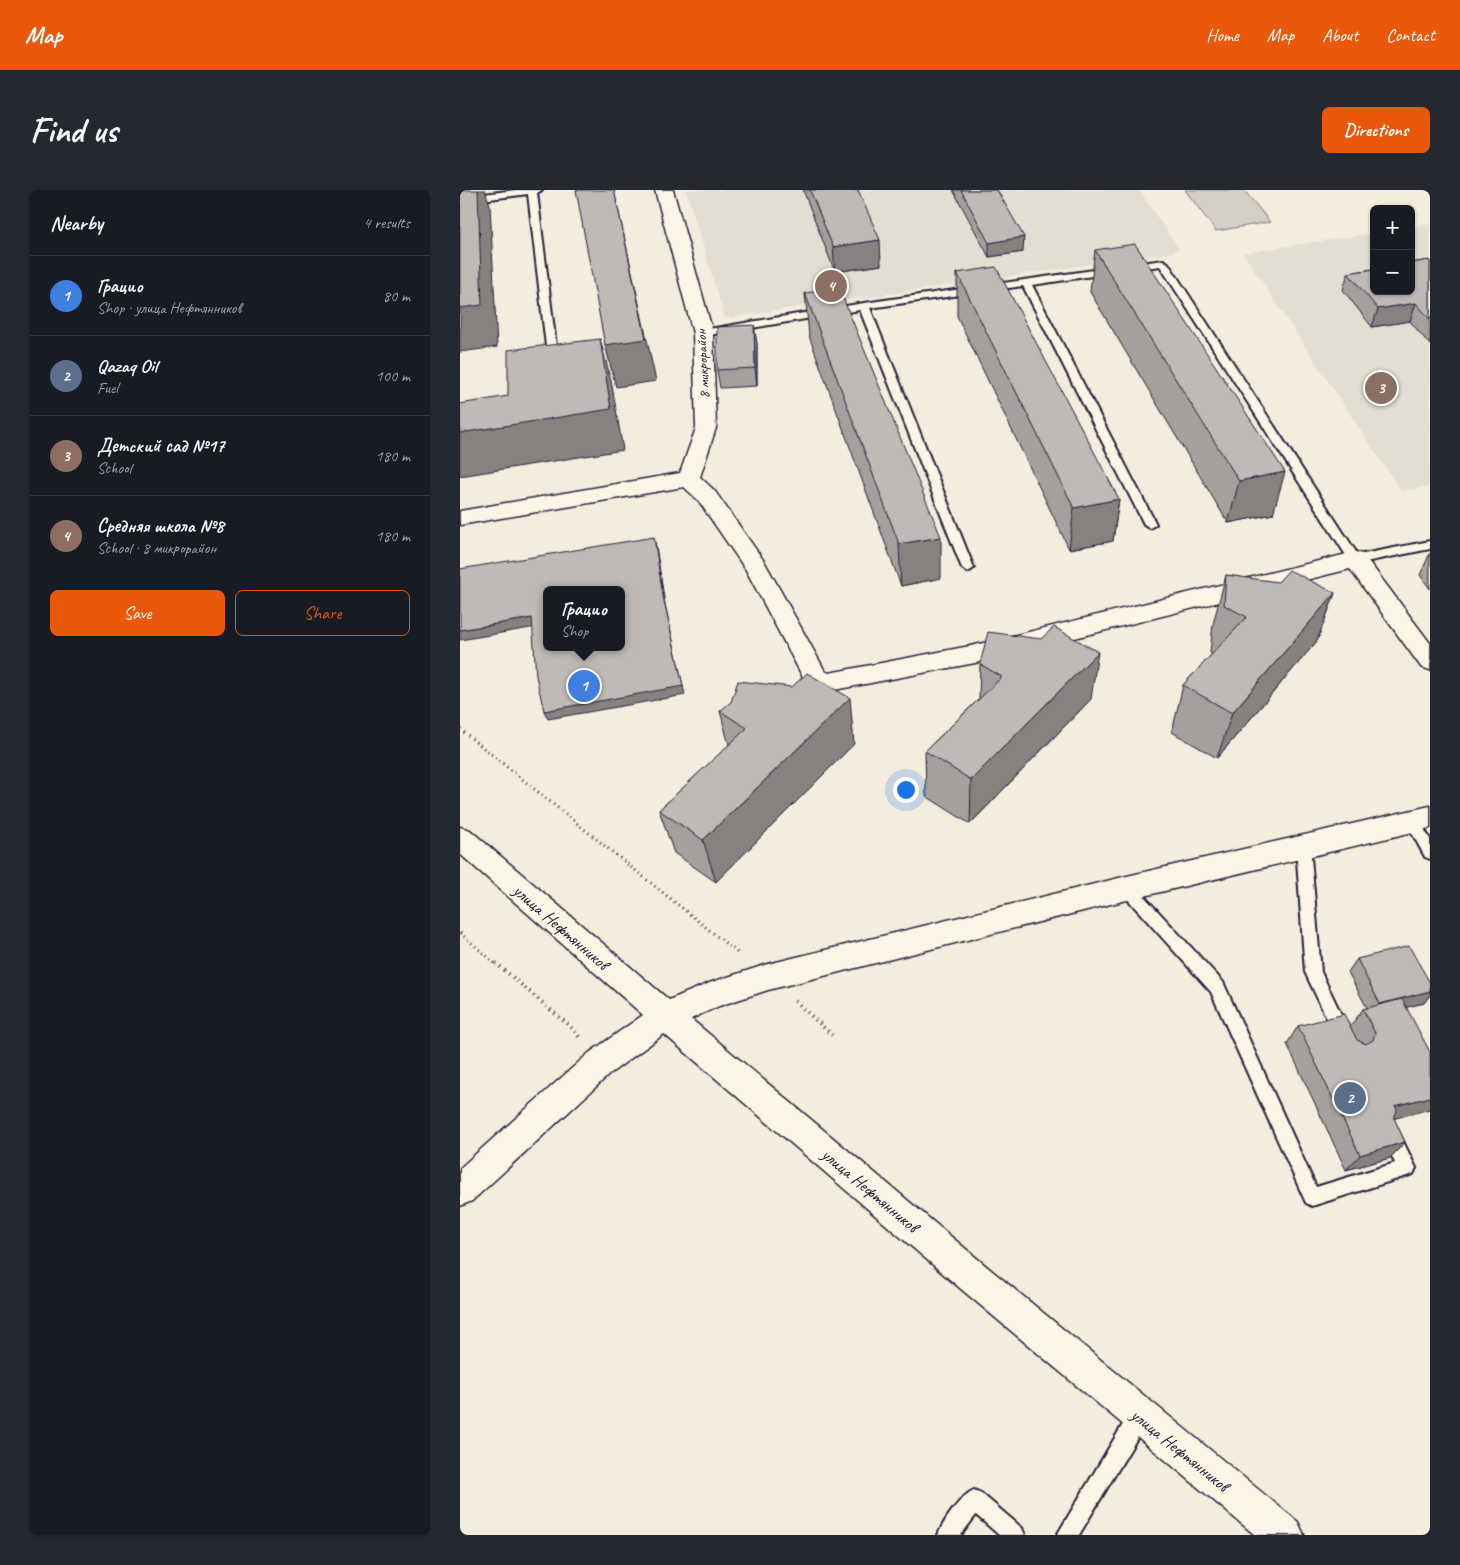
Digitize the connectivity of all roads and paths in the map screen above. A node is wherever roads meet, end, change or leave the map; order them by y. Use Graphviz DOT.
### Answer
graph roads {
  1 [pos="537,190"];
  2 [pos="664,190"];
  3 [pos="532,191"];
  4 [pos="460,200"];
  5 [pos="1026,283"];
  6 [pos="864,306"];
  7 [pos="703,332"];
  8 [pos="551,346"];
  9 [pos="689,480"];
  10 [pos="460,518"];
  11 [pos="1150,524"];
  12 [pos="1430,545"];
  13 [pos="1355,560"];
  14 [pos="968,568"];
  15 [pos="1430,660"];
  16 [pos="460,729"];
  17 [pos="1422,820"];
  18 [pos="460,838"];
  19 [pos="1304,846"];
  20 [pos="1430,853"];
  21 [pos="1127,888"];
  22 [pos="460,933"];
  23 [pos="768,977"];
  24 [pos="664,1017"];
  25 [pos="832,1034"];
  26 [pos="1352,1052"];
  27 [pos="600,1063"];
  28 [pos="1390,1133"];
  29 [pos="460,1190"];
  30 [pos="1139,1416"];
  31 [pos="948,1535"];
  32 [pos="1015,1535"];
  33 [pos="1067,1535"];
  34 [pos="1285,1535"];
  1 -- 3 [label="lane"];
  2 -- 7 [label="street, 8 микрорайон"];
  3 -- 4 [label="lane"];
  3 -- 8 [label="lane"];
  5 -- 6 [label="lane"];
  5 -- 11 [label="lane"];
  5 -- 13 [label="lane"];
  6 -- 7 [label="lane"];
  6 -- 14 [label="lane"];
  7 -- 9 [label="street, 8 микрорайон"];
  9 -- 10 [label="street"];
  9 -- 13 [label="street"];
  12 -- 13 [label="lane"];
  13 -- 15 [label="street"];
  16 -- 23 [label="path"];
  17 -- 19 [label="street"];
  17 -- 20 [label="lane"];
  18 -- 24 [label="street, улица Нефтянников"];
  19 -- 21 [label="street"];
  19 -- 26 [label="lane"];
  21 -- 23 [label="street"];
  21 -- 28 [label="lane"];
  22 -- 27 [label="path"];
  23 -- 24 [label="street"];
  23 -- 25 [label="path"];
  24 -- 27 [label="street"];
  24 -- 30 [label="street, улица Нефтянников"];
  27 -- 29 [label="street"];
  30 -- 33 [label="lane"];
  30 -- 34 [label="street, улица Нефтянников"];
  31 -- 32 [label="lane"];
}
